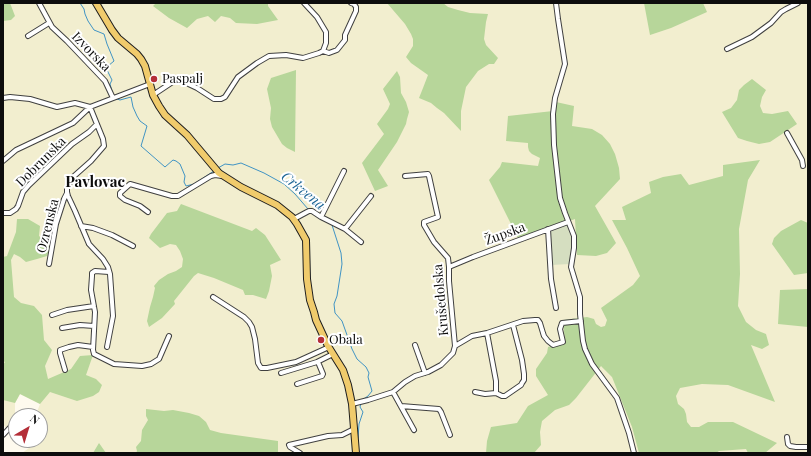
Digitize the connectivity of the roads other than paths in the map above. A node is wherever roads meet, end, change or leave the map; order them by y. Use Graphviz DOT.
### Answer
graph roads {
  1 [pos="39,3"];
  2 [pos="96,3"];
  3 [pos="304,3"];
  4 [pos="351,3"];
  5 [pos="556,3"];
  6 [pos="798,3"];
  7 [pos="49,23"];
  8 [pos="28,36"];
  9 [pos="727,49"];
  10 [pos="323,51"];
  11 [pos="150,84"];
  12 [pos="153,95"];
  13 [pos="3,98"];
  14 [pos="115,98"];
  15 [pos="90,107"];
  16 [pos="97,124"];
  17 [pos="787,133"];
  18 [pos="3,161"];
  19 [pos="804,166"];
  20 [pos="344,171"];
  21 [pos="221,174"];
  22 [pos="405,176"];
  23 [pos="67,192"];
  24 [pos="371,196"];
  25 [pos="148,212"];
  26 [pos="3,213"];
  27 [pos="321,217"];
  28 [pos="294,219"];
  29 [pos="568,222"];
  30 [pos="81,226"];
  31 [pos="345,229"];
  32 [pos="548,229"];
  33 [pos="361,242"];
  34 [pos="133,246"];
  35 [pos="48,264"];
  36 [pos="449,267"];
  37 [pos="110,272"];
  38 [pos="213,297"];
  39 [pos="94,306"];
  40 [pos="556,308"];
  41 [pos="52,315"];
  42 [pos="581,321"];
  43 [pos="514,325"];
  44 [pos="94,326"];
  45 [pos="62,328"];
  46 [pos="487,333"];
  47 [pos="169,336"];
  48 [pos="415,345"];
  49 [pos="455,346"];
  50 [pos="93,347"];
  51 [pos="107,347"];
  52 [pos="329,347"];
  53 [pos="333,354"];
  54 [pos="318,362"];
  55 [pos="65,370"];
  56 [pos="281,373"];
  57 [pos="425,373"];
  58 [pos="297,384"];
  59 [pos="392,392"];
  60 [pos="475,392"];
  61 [pos="496,393"];
  62 [pos="355,404"];
  63 [pos="401,406"];
  64 [pos="354,429"];
  65 [pos="414,430"];
  66 [pos="450,435"];
  67 [pos="787,437"];
  68 [pos="808,447"];
  69 [pos="300,453"];
  70 [pos="356,453"];
  71 [pos="634,453"];
  1 -- 7 [label="street, Izvorska"];
  2 -- 11 [label="main road"];
  3 -- 10 [label="street"];
  4 -- 10 [label="street"];
  5 -- 29 [label="street"];
  6 -- 9 [label="street"];
  7 -- 8 [label="street"];
  7 -- 14 [label="street, Izvorska"];
  10 -- 12 [label="street"];
  11 -- 12 [label="main road"];
  11 -- 14 [label="street"];
  12 -- 21 [label="main road"];
  13 -- 15 [label="street"];
  14 -- 15 [label="street"];
  15 -- 16 [label="street, Ozrenska"];
  15 -- 18 [label="street"];
  16 -- 23 [label="street, Ozrenska"];
  16 -- 26 [label="street, Dobrunska"];
  17 -- 19 [label="street"];
  20 -- 27 [label="street"];
  21 -- 25 [label="street"];
  21 -- 28 [label="main road"];
  22 -- 36 [label="street, Krušedolska"];
  23 -- 30 [label="street, Ozrenska"];
  23 -- 35 [label="street, Ozrenska"];
  24 -- 31 [label="street"];
  27 -- 28 [label="street"];
  27 -- 31 [label="street"];
  28 -- 52 [label="main road"];
  29 -- 32 [label="street, Župska"];
  29 -- 42 [label="street"];
  30 -- 34 [label="street"];
  30 -- 37 [label="street, Ozrenska"];
  31 -- 33 [label="street"];
  32 -- 36 [label="street, Župska"];
  32 -- 40 [label="street"];
  36 -- 49 [label="street, Krušedolska"];
  37 -- 39 [label="street"];
  37 -- 51 [label="street, Ozrenska"];
  38 -- 52 [label="street"];
  39 -- 41 [label="street"];
  39 -- 44 [label="street"];
  42 -- 43 [label="street"];
  42 -- 71 [label="street"];
  43 -- 46 [label="street"];
  43 -- 61 [label="street"];
  44 -- 45 [label="street"];
  44 -- 50 [label="street"];
  46 -- 49 [label="street"];
  46 -- 61 [label="street"];
  47 -- 50 [label="street"];
  48 -- 57 [label="street"];
  49 -- 57 [label="street"];
  50 -- 55 [label="street"];
  52 -- 53 [label="main road"];
  53 -- 54 [label="street"];
  53 -- 62 [label="main road"];
  54 -- 56 [label="street"];
  54 -- 58 [label="street"];
  57 -- 59 [label="street"];
  59 -- 62 [label="street"];
  59 -- 63 [label="street"];
  60 -- 61 [label="street"];
  62 -- 64 [label="main road"];
  63 -- 65 [label="street"];
  63 -- 66 [label="street"];
  64 -- 69 [label="street"];
  64 -- 70 [label="main road"];
  67 -- 68 [label="street"];
}
